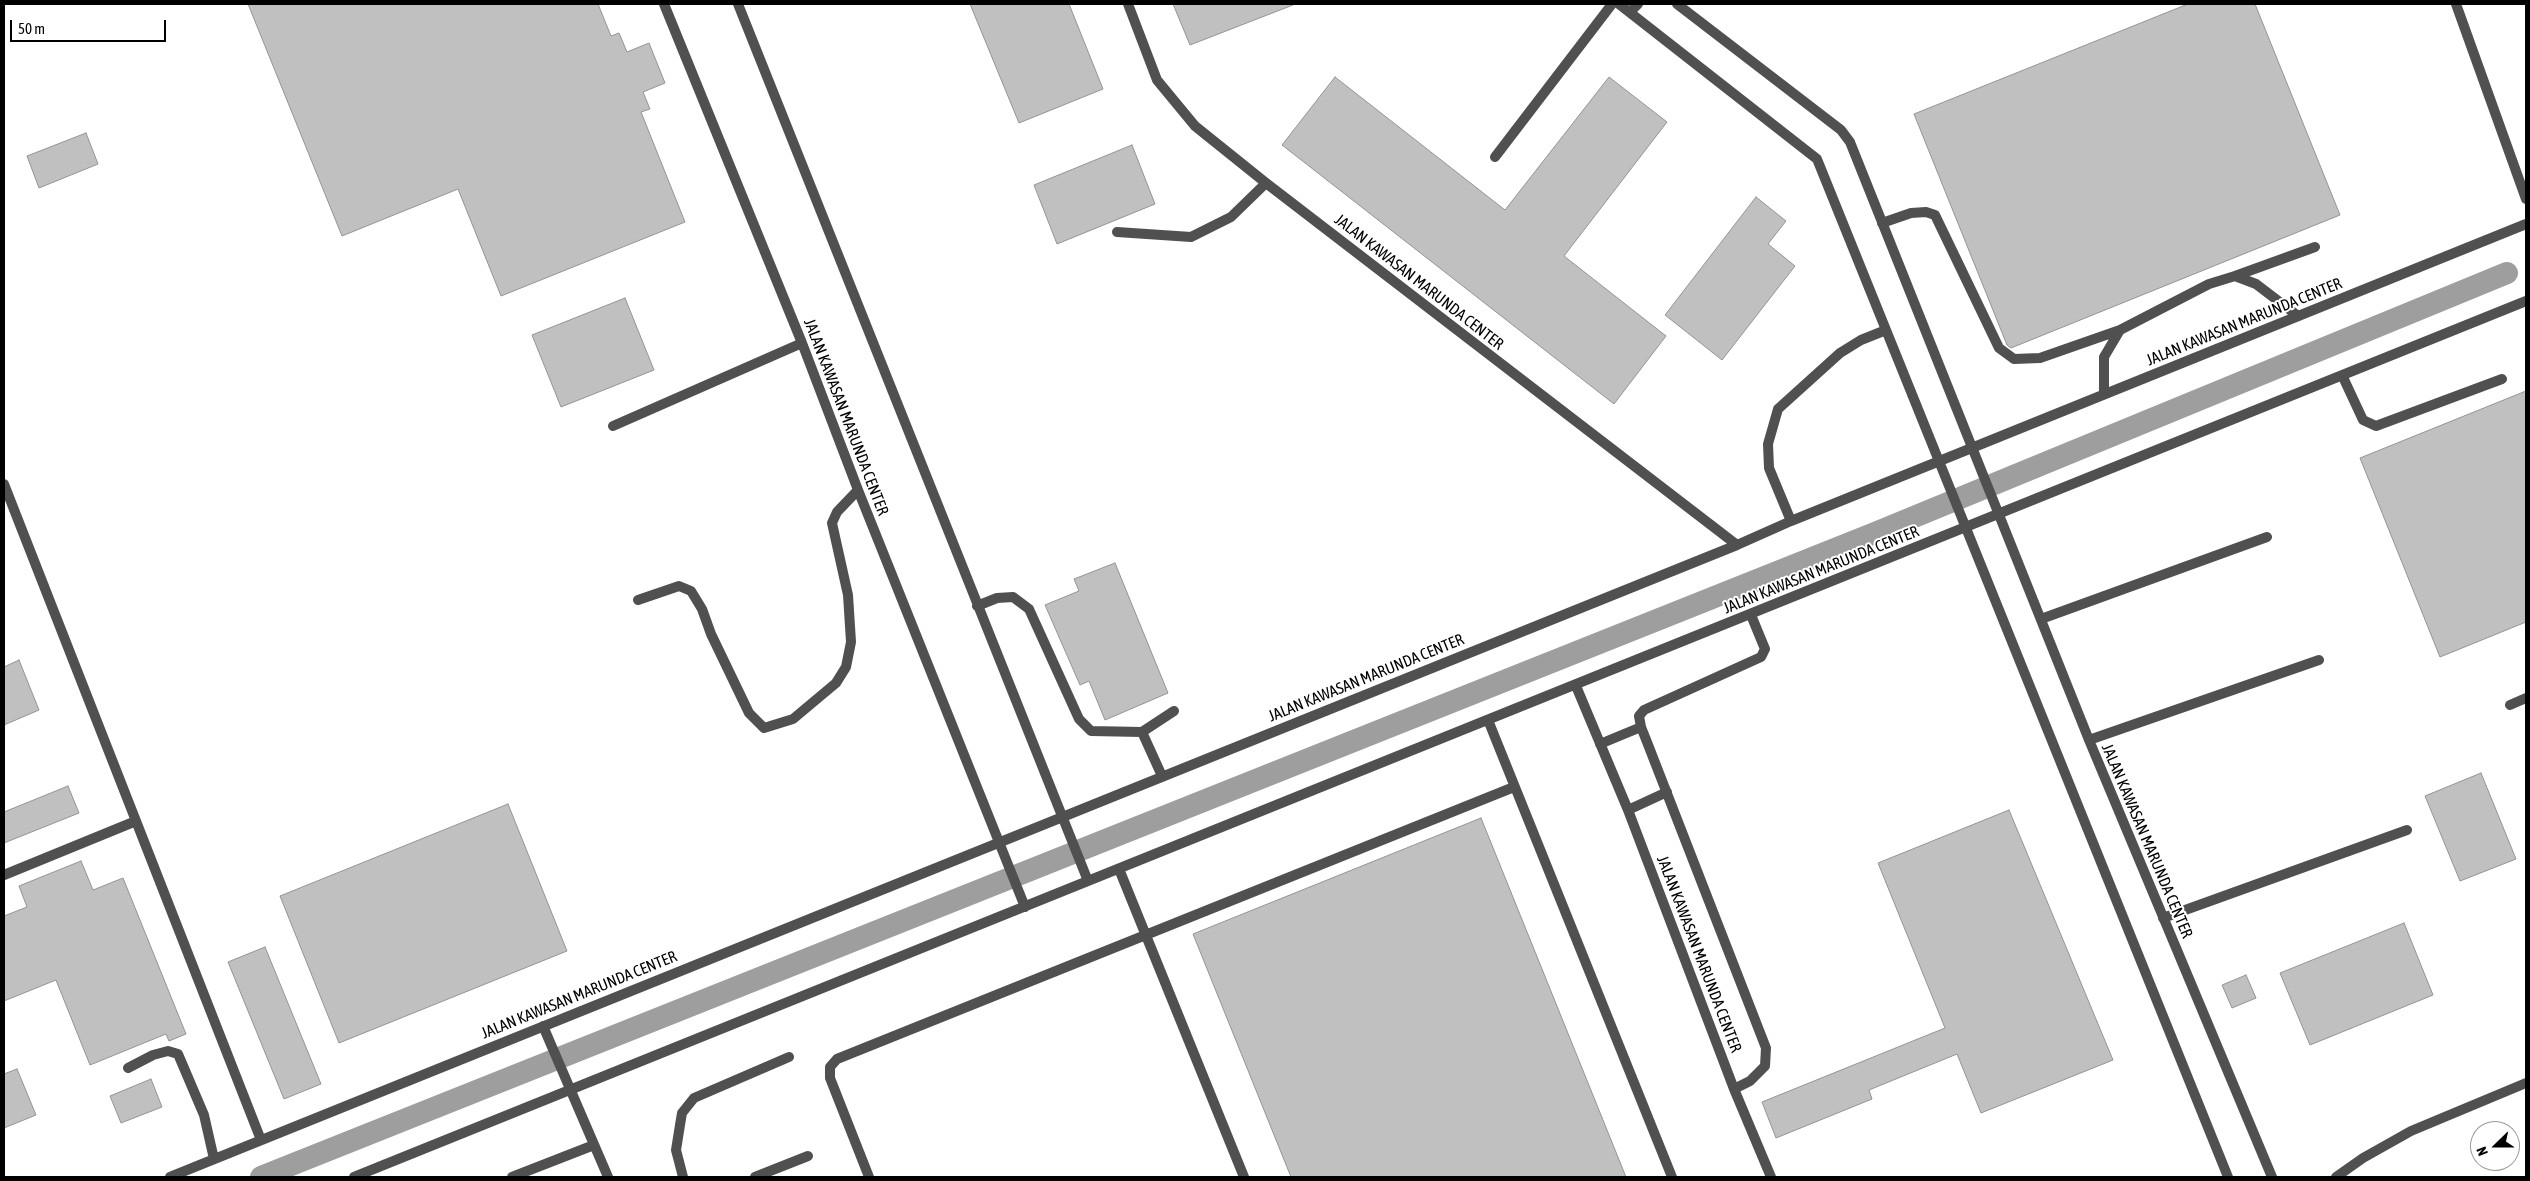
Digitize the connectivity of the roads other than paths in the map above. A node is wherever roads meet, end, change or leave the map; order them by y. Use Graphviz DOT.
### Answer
graph roads {
  1 [pos="664,4"];
  2 [pos="738,4"];
  3 [pos="1128,4"];
  4 [pos="1612,4"];
  5 [pos="1619,4"];
  6 [pos="1638,4"];
  7 [pos="1677,4"];
  8 [pos="2456,4"];
  9 [pos="1630,12"];
  10 [pos="1495,157"];
  11 [pos="1266,183"];
  12 [pos="2526,199"];
  13 [pos="1882,223"];
  14 [pos="2526,224"];
  15 [pos="1117,232"];
  16 [pos="2314,247"];
  17 [pos="2235,276"];
  18 [pos="2526,301"];
  19 [pos="2298,316"];
  20 [pos="1886,330"];
  21 [pos="2120,330"];
  22 [pos="802,343"];
  23 [pos="2342,375"];
  24 [pos="2502,379"];
  25 [pos="2104,394"];
  26 [pos="613,426"];
  27 [pos="1975,453"];
  28 [pos="1939,461"];
  29 [pos="4,484"];
  30 [pos="858,490"];
  31 [pos="2000,514"];
  32 [pos="1791,521"];
  33 [pos="1965,528"];
  34 [pos="2267,537"];
  35 [pos="1737,545"];
  36 [pos="638,600"];
  37 [pos="976,606"];
  38 [pos="1751,615"];
  39 [pos="2041,619"];
  40 [pos="2319,660"];
  41 [pos="1576,686"];
  42 [pos="2526,698"];
  43 [pos="2510,705"];
  44 [pos="1174,711"];
  45 [pos="1488,720"];
  46 [pos="1641,727"];
  47 [pos="1142,732"];
  48 [pos="2089,740"];
  49 [pos="1600,744"];
  50 [pos="1162,776"];
  51 [pos="1514,787"];
  52 [pos="1666,792"];
  53 [pos="1628,810"];
  54 [pos="1063,820"];
  55 [pos="136,821"];
  56 [pos="2407,830"];
  57 [pos="1001,845"];
  58 [pos="1120,868"];
  59 [pos="4,875"];
  60 [pos="1086,878"];
  61 [pos="1024,903"];
  62 [pos="2163,918"];
  63 [pos="1147,934"];
  64 [pos="545,1029"];
  65 [pos="789,1057"];
  66 [pos="128,1068"];
  67 [pos="2526,1083"];
  68 [pos="568,1087"];
  69 [pos="1734,1089"];
  70 [pos="261,1140"];
  71 [pos="594,1145"];
  72 [pos="808,1156"];
  73 [pos="214,1160"];
  74 [pos="170,1177"];
  75 [pos="354,1177"];
  76 [pos="512,1177"];
  77 [pos="608,1177"];
  78 [pos="683,1177"];
  79 [pos="755,1177"];
  80 [pos="869,1177"];
  81 [pos="1244,1177"];
  82 [pos="1672,1177"];
  83 [pos="1772,1177"];
  84 [pos="2228,1177"];
  85 [pos="2272,1177"];
  86 [pos="2336,1177"];
  1 -- 22 [label="street, JALAN KAWASAN MARUNDA CENTER"];
  2 -- 37 [label="street"];
  3 -- 11 [label="street, JALAN KAWASAN MARUNDA CENTER"];
  4 -- 10 [label="street"];
  5 -- 9 [label="street"];
  6 -- 9 [label="street"];
  7 -- 13 [label="street, JALAN KAWASAN MARUNDA CENTER"];
  8 -- 12 [label="street"];
  9 -- 20 [label="street"];
  11 -- 15 [label="street"];
  11 -- 35 [label="street, JALAN KAWASAN MARUNDA CENTER"];
  13 -- 21 [label="street"];
  13 -- 27 [label="street, JALAN KAWASAN MARUNDA CENTER"];
  14 -- 19 [label="street, JALAN KAWASAN MARUNDA CENTER"];
  16 -- 17 [label="street"];
  17 -- 19 [label="street"];
  17 -- 21 [label="street"];
  18 -- 23 [label="street, JALAN KAWASAN MARUNDA CENTER"];
  19 -- 25 [label="street, JALAN KAWASAN MARUNDA CENTER"];
  20 -- 28 [label="street"];
  20 -- 32 [label="street"];
  21 -- 25 [label="street"];
  22 -- 26 [label="street"];
  22 -- 30 [label="street, JALAN KAWASAN MARUNDA CENTER"];
  23 -- 24 [label="street"];
  23 -- 31 [label="street, JALAN KAWASAN MARUNDA CENTER"];
  25 -- 27 [label="street, JALAN KAWASAN MARUNDA CENTER"];
  27 -- 28 [label="street, JALAN KAWASAN MARUNDA CENTER"];
  27 -- 31 [label="street, JALAN KAWASAN MARUNDA CENTER"];
  28 -- 32 [label="street, JALAN KAWASAN MARUNDA CENTER"];
  28 -- 33 [label="street"];
  29 -- 55 [label="street"];
  30 -- 36 [label="street"];
  30 -- 57 [label="street, JALAN KAWASAN MARUNDA CENTER"];
  31 -- 33 [label="street, JALAN KAWASAN MARUNDA CENTER"];
  31 -- 39 [label="street, JALAN KAWASAN MARUNDA CENTER"];
  32 -- 35 [label="street, JALAN KAWASAN MARUNDA CENTER"];
  33 -- 38 [label="street, JALAN KAWASAN MARUNDA CENTER"];
  33 -- 84 [label="street"];
  34 -- 39 [label="street"];
  35 -- 50 [label="street, JALAN KAWASAN MARUNDA CENTER"];
  37 -- 47 [label="street"];
  37 -- 54 [label="street"];
  38 -- 41 [label="street, JALAN KAWASAN MARUNDA CENTER"];
  38 -- 46 [label="street"];
  39 -- 48 [label="street, JALAN KAWASAN MARUNDA CENTER"];
  40 -- 48 [label="street"];
  41 -- 45 [label="street, JALAN KAWASAN MARUNDA CENTER"];
  41 -- 49 [label="street, JALAN KAWASAN MARUNDA CENTER"];
  42 -- 43 [label="street"];
  44 -- 47 [label="street"];
  45 -- 51 [label="street"];
  45 -- 58 [label="street, JALAN KAWASAN MARUNDA CENTER"];
  46 -- 49 [label="street"];
  46 -- 52 [label="street"];
  47 -- 50 [label="street"];
  48 -- 62 [label="street, JALAN KAWASAN MARUNDA CENTER"];
  49 -- 53 [label="street, JALAN KAWASAN MARUNDA CENTER"];
  50 -- 54 [label="street, JALAN KAWASAN MARUNDA CENTER"];
  51 -- 63 [label="street"];
  51 -- 82 [label="street"];
  52 -- 53 [label="street"];
  52 -- 69 [label="street"];
  53 -- 69 [label="street, JALAN KAWASAN MARUNDA CENTER"];
  54 -- 57 [label="street, JALAN KAWASAN MARUNDA CENTER"];
  54 -- 60 [label="street"];
  55 -- 59 [label="street"];
  55 -- 70 [label="street"];
  56 -- 62 [label="street"];
  57 -- 61 [label="street, JALAN KAWASAN MARUNDA CENTER"];
  57 -- 64 [label="street, JALAN KAWASAN MARUNDA CENTER"];
  58 -- 60 [label="street, JALAN KAWASAN MARUNDA CENTER"];
  58 -- 63 [label="street"];
  60 -- 61 [label="street, JALAN KAWASAN MARUNDA CENTER"];
  61 -- 68 [label="street, JALAN KAWASAN MARUNDA CENTER"];
  62 -- 85 [label="street, JALAN KAWASAN MARUNDA CENTER"];
  63 -- 80 [label="street"];
  63 -- 81 [label="street"];
  64 -- 68 [label="street"];
  64 -- 70 [label="street, JALAN KAWASAN MARUNDA CENTER"];
  65 -- 78 [label="street"];
  66 -- 73 [label="street"];
  67 -- 86 [label="street"];
  68 -- 71 [label="street"];
  68 -- 75 [label="street, JALAN KAWASAN MARUNDA CENTER"];
  69 -- 83 [label="street, JALAN KAWASAN MARUNDA CENTER"];
  70 -- 73 [label="street, JALAN KAWASAN MARUNDA CENTER"];
  71 -- 76 [label="street"];
  71 -- 77 [label="street"];
  72 -- 79 [label="street"];
  73 -- 74 [label="street, JALAN KAWASAN MARUNDA CENTER"];
}
